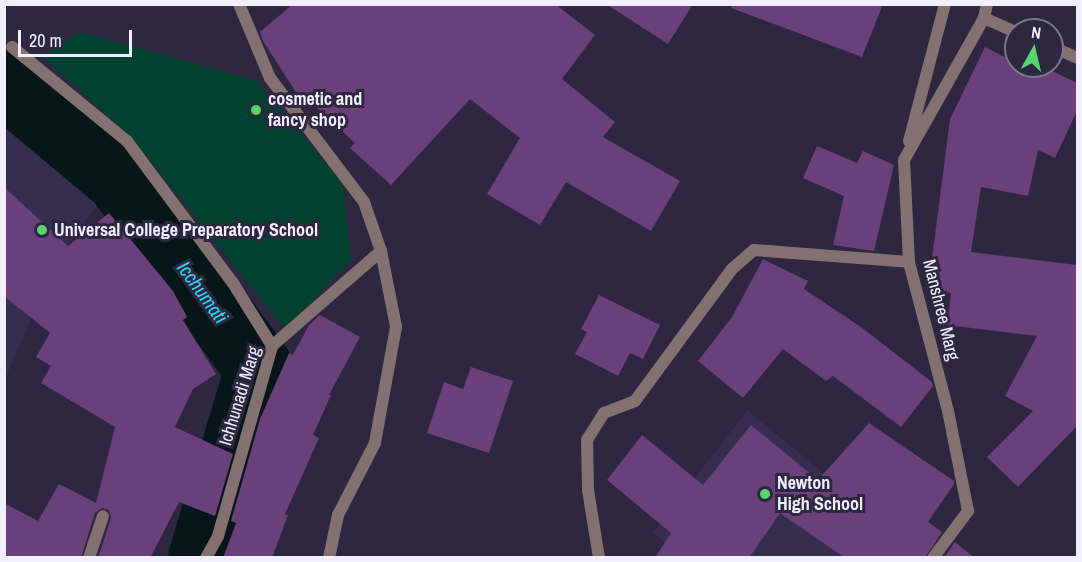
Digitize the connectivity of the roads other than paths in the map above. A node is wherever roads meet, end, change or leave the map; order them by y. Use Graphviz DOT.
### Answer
graph roads {
  1 [pos="239,4"];
  2 [pos="945,4"];
  3 [pos="987,4"];
  4 [pos="984,18"];
  5 [pos="1004,27"];
  6 [pos="12,46"];
  7 [pos="904,160"];
  8 [pos="381,251"];
  9 [pos="909,262"];
  10 [pos="272,346"];
  11 [pos="103,516"];
  12 [pos="89,558"];
  13 [pos="206,558"];
  14 [pos="329,558"];
  15 [pos="599,558"];
  16 [pos="933,558"];
  1 -- 8 [label="street"];
  2 -- 7 [label="street"];
  3 -- 4 [label="street"];
  4 -- 5 [label="street"];
  4 -- 7 [label="street"];
  6 -- 10 [label="street"];
  7 -- 9 [label="street, Manshree Marg"];
  8 -- 10 [label="street, Ichhunadi Marg"];
  8 -- 14 [label="street"];
  9 -- 15 [label="street"];
  9 -- 16 [label="street, Manshree Marg"];
  10 -- 13 [label="street, Ichhunadi Marg"];
  11 -- 12 [label="street"];
}
